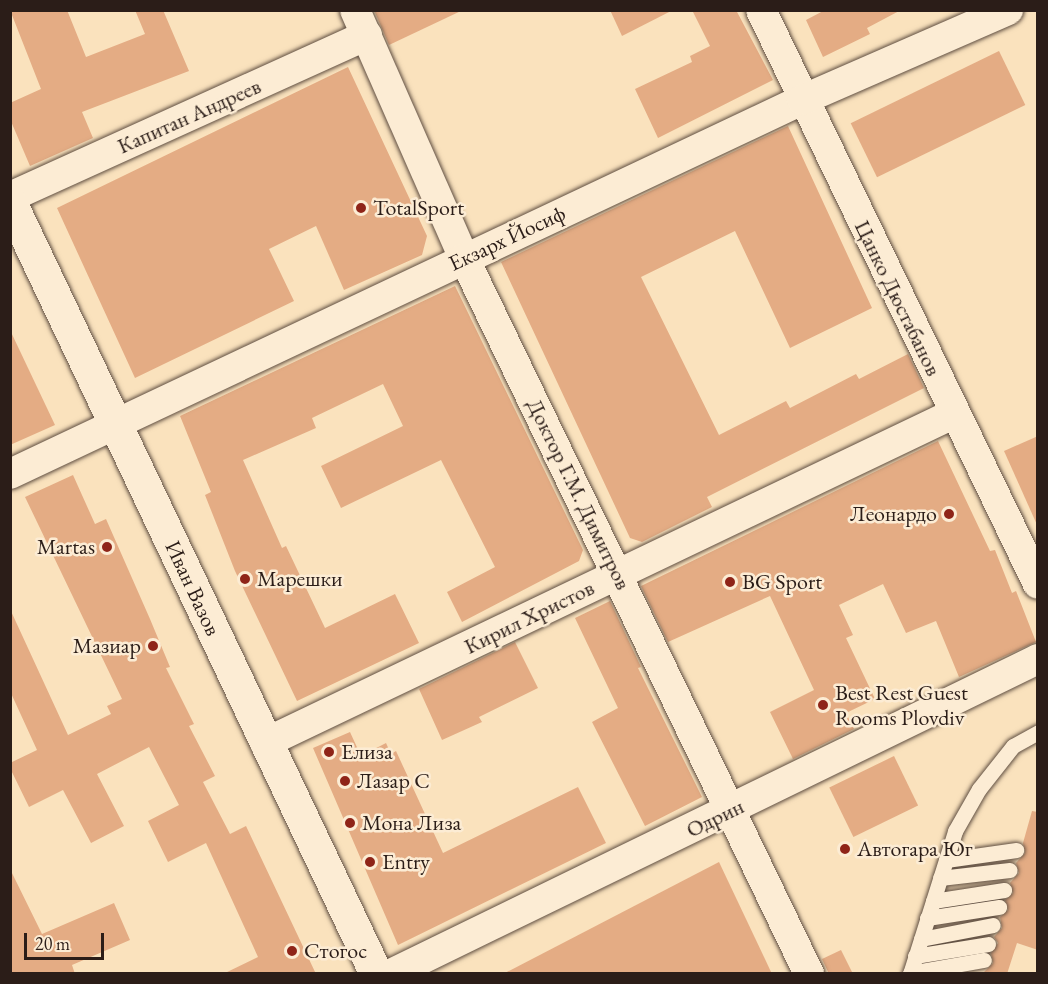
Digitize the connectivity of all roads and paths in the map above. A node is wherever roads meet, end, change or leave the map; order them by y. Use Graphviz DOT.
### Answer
graph roads {
  1 [pos="761,10"];
  2 [pos="1008,10"];
  3 [pos="361,23"];
  4 [pos="802,100"];
  5 [pos="10,197"];
  6 [pos="10,202"];
  7 [pos="464,258"];
  8 [pos="955,413"];
  9 [pos="117,426"];
  10 [pos="10,474"];
  11 [pos="618,574"];
  12 [pos="1038,584"];
  13 [pos="1038,659"];
  14 [pos="1038,732"];
  15 [pos="265,743"];
  16 [pos="731,810"];
  17 [pos="1016,850"];
  18 [pos="946,860"];
  19 [pos="1010,870"];
  20 [pos="940,878"];
  21 [pos="1004,890"];
  22 [pos="933,901"];
  23 [pos="999,907"];
  24 [pos="927,918"];
  25 [pos="993,925"];
  26 [pos="921,939"];
  27 [pos="988,944"];
  28 [pos="915,956"];
  29 [pos="984,960"];
  30 [pos="910,973"];
  31 [pos="376,974"];
  32 [pos="391,974"];
  33 [pos="809,974"];
  1 -- 4 [label="street, Цанко Дюстабанов"];
  2 -- 4 [label="street, Екзарх Йосиф"];
  3 -- 5 [label="street, Капитан Андреев"];
  3 -- 7 [label="street, Доктор Г.М. Димитров"];
  4 -- 7 [label="street, Екзарх Йосиф"];
  4 -- 8 [label="street, Цанко Дюстабанов"];
  6 -- 9 [label="street, Иван Вазов"];
  7 -- 9 [label="street, Екзарх Йосиф"];
  7 -- 11 [label="street, Доктор Г.М. Димитров"];
  8 -- 11 [label="street, Кирил Христов"];
  8 -- 12 [label="street, Цанко Дюстабанов"];
  9 -- 10 [label="street, Екзарх Йосиф"];
  9 -- 15 [label="street, Иван Вазов"];
  11 -- 15 [label="street, Кирил Христов"];
  11 -- 16 [label="street, Доктор Г.М. Димитров"];
  13 -- 16 [label="street, Одрин"];
  14 -- 18 [label="lane"];
  15 -- 31 [label="street, Иван Вазов"];
  16 -- 32 [label="street, Одрин"];
  16 -- 33 [label="street, Доктор Г.М. Димитров"];
  17 -- 18 [label="lane"];
  18 -- 20 [label="lane"];
  19 -- 20 [label="lane"];
  20 -- 22 [label="lane"];
  21 -- 22 [label="lane"];
  22 -- 24 [label="lane"];
  23 -- 24 [label="lane"];
  24 -- 26 [label="lane"];
  25 -- 26 [label="lane"];
  26 -- 28 [label="lane"];
  27 -- 28 [label="lane"];
  28 -- 30 [label="lane"];
  29 -- 30 [label="lane"];
}
